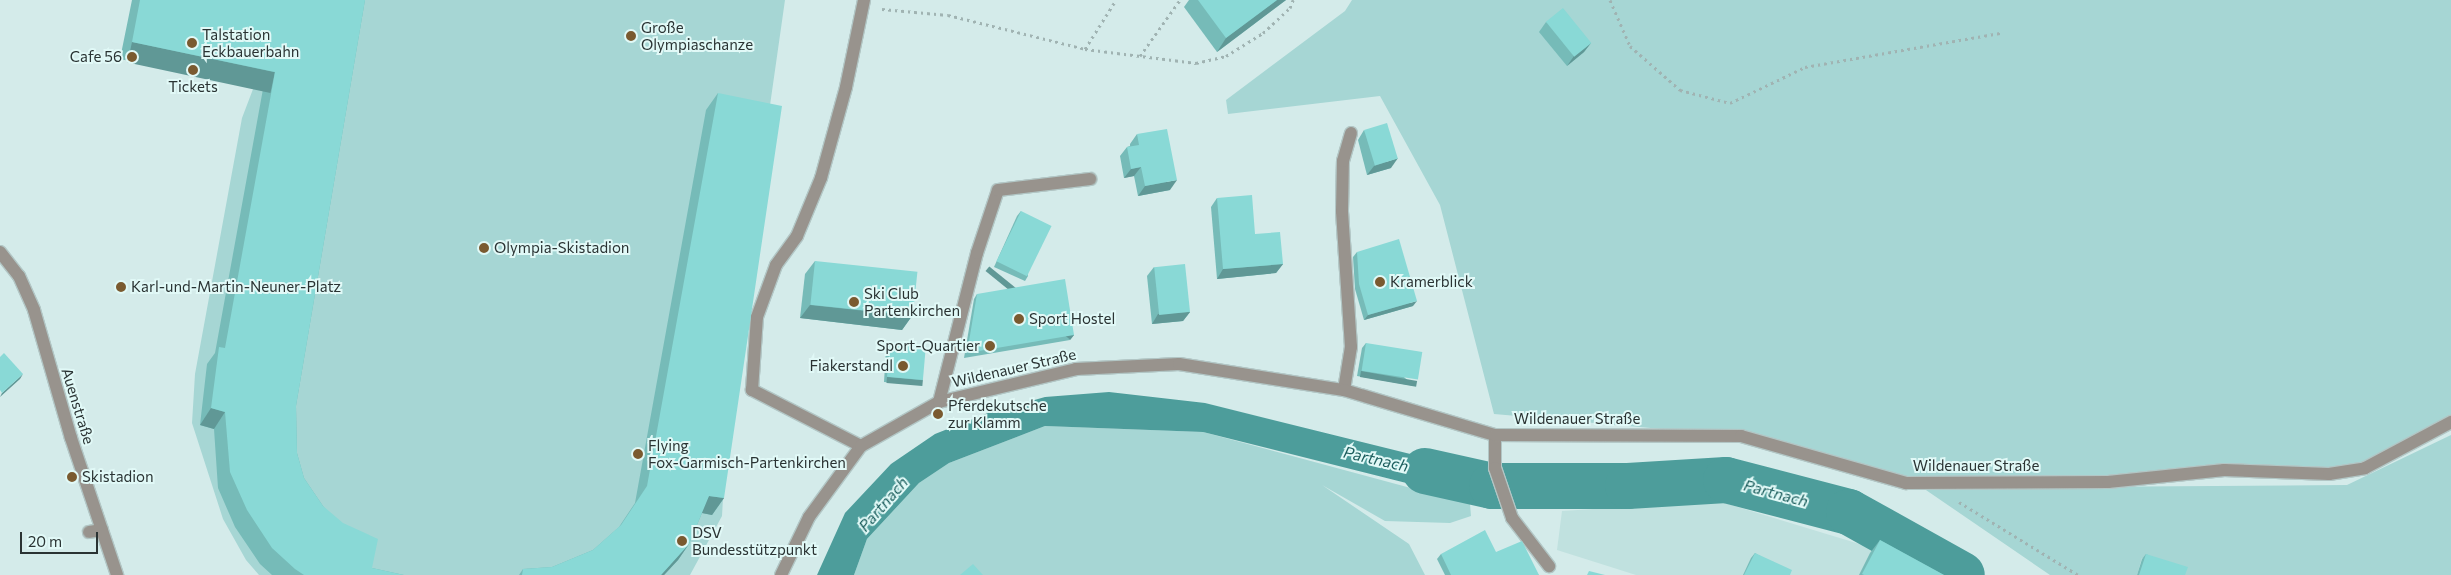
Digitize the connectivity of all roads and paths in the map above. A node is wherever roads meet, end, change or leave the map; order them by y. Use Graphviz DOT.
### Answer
graph roads {
  1 [pos="1116,0"];
  2 [pos="1180,0"];
  3 [pos="1293,0"];
  4 [pos="1610,0"];
  5 [pos="862,4"];
  6 [pos="2000,32"];
  7 [pos="1085,49"];
  8 [pos="1140,57"];
  9 [pos="1351,132"];
  10 [pos="1090,179"];
  11 [pos="0,252"];
  12 [pos="1344,390"];
  13 [pos="939,402"];
  14 [pos="2451,422"];
  15 [pos="1496,435"];
  16 [pos="861,446"];
  17 [pos="1926,483"];
  18 [pos="1550,566"];
  19 [pos="117,575"];
  20 [pos="780,575"];
  21 [pos="2078,575"];
  1 -- 7 [label="path"];
  2 -- 8 [label="path"];
  3 -- 8 [label="path"];
  4 -- 6 [label="path"];
  5 -- 7 [label="path"];
  5 -- 16 [label="street"];
  7 -- 8 [label="path"];
  9 -- 12 [label="street"];
  10 -- 13 [label="street"];
  11 -- 19 [label="street, Auenstraße"];
  12 -- 13 [label="street, Wildenauer Straße"];
  12 -- 15 [label="street, Wildenauer Straße"];
  13 -- 16 [label="street, Wildenauer Straße"];
  14 -- 17 [label="street, Wildenauer Straße"];
  15 -- 17 [label="street, Wildenauer Straße"];
  15 -- 18 [label="street"];
  16 -- 20 [label="street, Wildenauer Straße"];
  17 -- 21 [label="path"];
}
